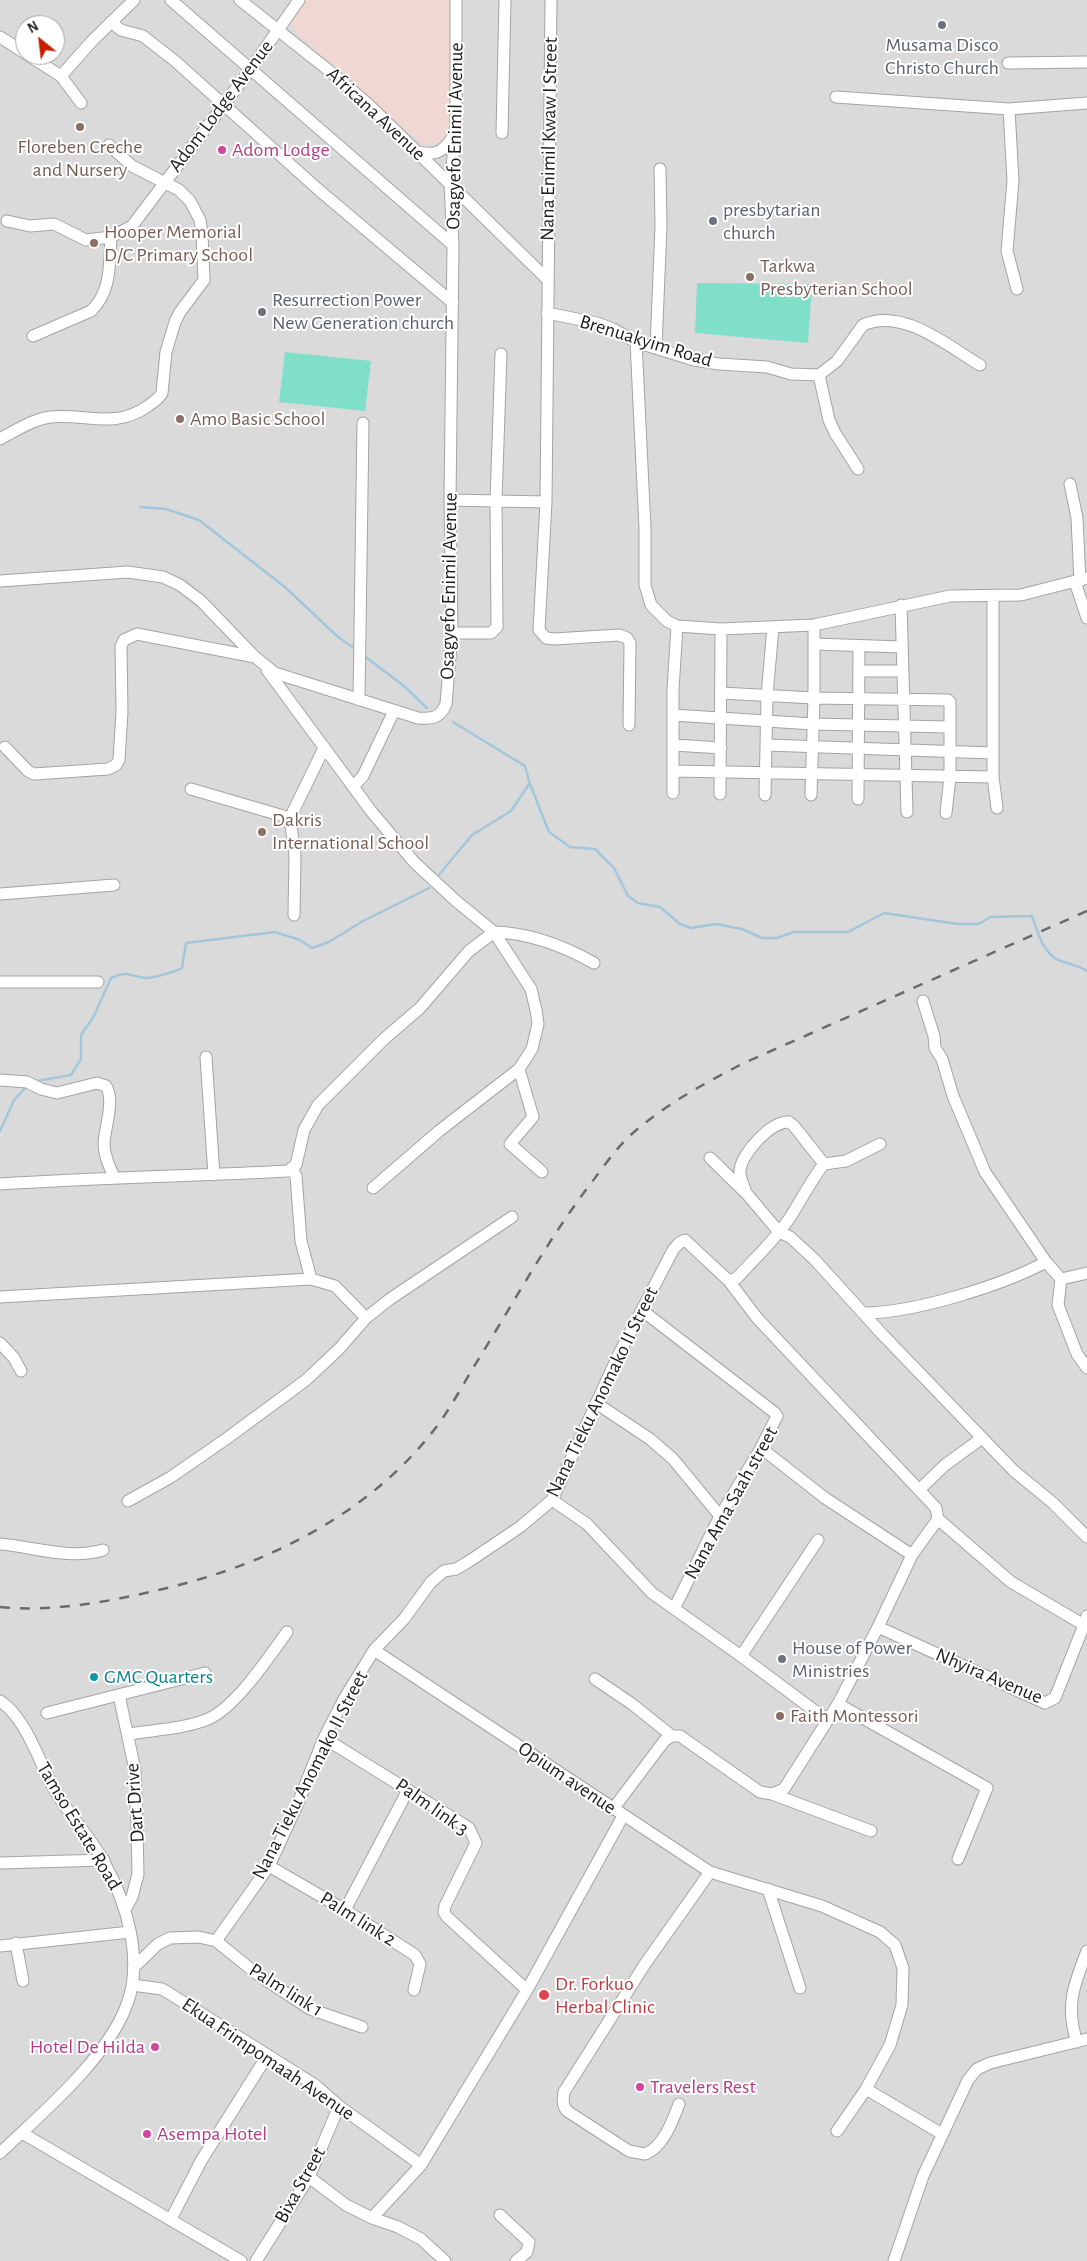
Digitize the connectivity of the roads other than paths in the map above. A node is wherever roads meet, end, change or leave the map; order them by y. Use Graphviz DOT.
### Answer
graph roads {
  1 [pos="134,0"];
  2 [pos="172,0"];
  3 [pos="240,0"];
  4 [pos="299,0"];
  5 [pos="456,0"];
  6 [pos="505,0"];
  7 [pos="551,0"];
  8 [pos="111,22"];
  9 [pos="279,30"];
  10 [pos="0,37"];
  11 [pos="15,47"];
  12 [pos="1087,62"];
  13 [pos="1008,63"];
  14 [pos="44,65"];
  15 [pos="250,70"];
  16 [pos="61,76"];
  17 [pos="836,97"];
  18 [pos="1087,99"];
  19 [pos="81,103"];
  20 [pos="223,104"];
  21 [pos="1010,109"];
  22 [pos="456,131"];
  23 [pos="502,133"];
  24 [pos="109,146"];
  25 [pos="418,152"];
  26 [pos="660,169"];
  27 [pos="164,183"];
  28 [pos="450,183"];
  29 [pos="7,221"];
  30 [pos="111,237"];
  31 [pos="453,245"];
  32 [pos="547,279"];
  33 [pos="1017,289"];
  34 [pos="453,304"];
  35 [pos="547,314"];
  36 [pos="33,336"];
  37 [pos="636,342"];
  38 [pos="656,348"];
  39 [pos="501,354"];
  40 [pos="980,365"];
  41 [pos="819,375"];
  42 [pos="362,422"];
  43 [pos="0,439"];
  44 [pos="858,469"];
  45 [pos="1070,484"];
  46 [pos="450,500"];
  47 [pos="496,502"];
  48 [pos="546,502"];
  49 [pos="0,581"];
  50 [pos="1081,581"];
  51 [pos="992,595"];
  52 [pos="901,605"];
  53 [pos="1087,618"];
  54 [pos="814,625"];
  55 [pos="678,626"];
  56 [pos="773,627"];
  57 [pos="721,629"];
  58 [pos="452,633"];
  59 [pos="814,644"];
  60 [pos="859,646"];
  61 [pos="902,647"];
  62 [pos="259,661"];
  63 [pos="859,671"];
  64 [pos="903,671"];
  65 [pos="722,693"];
  66 [pos="767,696"];
  67 [pos="814,698"];
  68 [pos="860,698"];
  69 [pos="904,698"];
  70 [pos="359,700"];
  71 [pos="394,711"];
  72 [pos="673,715"];
  73 [pos="721,718"];
  74 [pos="766,721"];
  75 [pos="813,724"];
  76 [pos="859,724"];
  77 [pos="904,725"];
  78 [pos="629,726"];
  79 [pos="949,727"];
  80 [pos="674,745"];
  81 [pos="766,745"];
  82 [pos="5,747"];
  83 [pos="324,748"];
  84 [pos="721,748"];
  85 [pos="812,748"];
  86 [pos="859,750"];
  87 [pos="905,751"];
  88 [pos="950,752"];
  89 [pos="993,753"];
  90 [pos="674,770"];
  91 [pos="721,772"];
  92 [pos="766,772"];
  93 [pos="811,773"];
  94 [pos="859,775"];
  95 [pos="906,776"];
  96 [pos="950,777"];
  97 [pos="993,777"];
  98 [pos="353,787"];
  99 [pos="191,789"];
  100 [pos="673,793"];
  101 [pos="720,794"];
  102 [pos="765,795"];
  103 [pos="811,795"];
  104 [pos="858,799"];
  105 [pos="996,808"];
  106 [pos="907,812"];
  107 [pos="946,813"];
  108 [pos="290,818"];
  109 [pos="114,885"];
  110 [pos="0,894"];
  111 [pos="294,915"];
  112 [pos="494,932"];
  113 [pos="594,963"];
  114 [pos="0,982"];
  115 [pos="98,982"];
  116 [pos="923,1001"];
  117 [pos="206,1057"];
  118 [pos="519,1069"];
  119 [pos="0,1080"];
  120 [pos="880,1144"];
  121 [pos="710,1158"];
  122 [pos="824,1164"];
  123 [pos="292,1169"];
  124 [pos="542,1172"];
  125 [pos="214,1175"];
  126 [pos="114,1177"];
  127 [pos="0,1184"];
  128 [pos="373,1188"];
  129 [pos="747,1194"];
  130 [pos="512,1217"];
  131 [pos="779,1232"];
  132 [pos="1046,1262"];
  133 [pos="1087,1273"];
  134 [pos="311,1279"];
  135 [pos="1062,1279"];
  136 [pos="730,1280"];
  137 [pos="0,1297"];
  138 [pos="643,1311"];
  139 [pos="864,1313"];
  140 [pos="366,1318"];
  141 [pos="0,1343"];
  142 [pos="1087,1368"];
  143 [pos="21,1371"];
  144 [pos="596,1403"];
  145 [pos="982,1438"];
  146 [pos="761,1448"];
  147 [pos="919,1490"];
  148 [pos="552,1500"];
  149 [pos="128,1501"];
  150 [pos="720,1516"];
  151 [pos="938,1519"];
  152 [pos="1087,1537"];
  153 [pos="818,1540"];
  154 [pos="0,1544"];
  155 [pos="103,1550"];
  156 [pos="912,1555"];
  157 [pos="674,1609"];
  158 [pos="1085,1621"];
  159 [pos="878,1627"];
  160 [pos="287,1632"];
  161 [pos="374,1650"];
  162 [pos="742,1656"];
  163 [pos="205,1673"];
  164 [pos="595,1679"];
  165 [pos="119,1695"];
  166 [pos="0,1700"];
  167 [pos="838,1704"];
  168 [pos="47,1713"];
  169 [pos="827,1720"];
  170 [pos="129,1734"];
  171 [pos="672,1736"];
  172 [pos="324,1738"];
  173 [pos="408,1790"];
  174 [pos="772,1794"];
  175 [pos="613,1809"];
  176 [pos="623,1816"];
  177 [pos="871,1831"];
  178 [pos="958,1859"];
  179 [pos="104,1860"];
  180 [pos="0,1863"];
  181 [pos="269,1866"];
  182 [pos="710,1872"];
  183 [pos="768,1889"];
  184 [pos="125,1910"];
  185 [pos="345,1910"];
  186 [pos="130,1932"];
  187 [pos="216,1942"];
  188 [pos="16,1944"];
  189 [pos="0,1946"];
  190 [pos="1087,1951"];
  191 [pos="133,1968"];
  192 [pos="23,1981"];
  193 [pos="132,1985"];
  194 [pos="800,1988"];
  195 [pos="414,1990"];
  196 [pos="527,1990"];
  197 [pos="362,2027"];
  198 [pos="1082,2040"];
  199 [pos="267,2056"];
  200 [pos="866,2089"];
  201 [pos="679,2104"];
  202 [pos="339,2106"];
  203 [pos="837,2131"];
  204 [pos="22,2133"];
  205 [pos="942,2134"];
  206 [pos="0,2153"];
  207 [pos="421,2164"];
  208 [pos="309,2177"];
  209 [pos="500,2215"];
  210 [pos="372,2218"];
  211 [pos="171,2219"];
  212 [pos="241,2261"];
  213 [pos="256,2261"];
  214 [pos="445,2261"];
  215 [pos="516,2261"];
  216 [pos="894,2261"];
  1 -- 8 [label="street"];
  2 -- 15 [label="street"];
  3 -- 9 [label="street, Africana Avenue"];
  4 -- 9 [label="street, Adom Lodge Avenue"];
  5 -- 22 [label="street, Osagyefo Enimil Avenue"];
  6 -- 23 [label="street"];
  7 -- 32 [label="street, Nana Enimil Kwaw I Street"];
  8 -- 16 [label="street"];
  8 -- 20 [label="street"];
  9 -- 15 [label="street, Adom Lodge Avenue"];
  9 -- 25 [label="street, Africana Avenue"];
  10 -- 11 [label="street"];
  12 -- 13 [label="street"];
  14 -- 16 [label="street"];
  15 -- 20 [label="street, Adom Lodge Avenue"];
  15 -- 31 [label="street"];
  16 -- 19 [label="street"];
  17 -- 21 [label="street"];
  18 -- 21 [label="street"];
  20 -- 27 [label="street, Adom Lodge Avenue"];
  20 -- 34 [label="street"];
  21 -- 33 [label="street"];
  22 -- 25 [label="street"];
  22 -- 28 [label="street, Osagyefo Enimil Avenue"];
  24 -- 27 [label="street"];
  25 -- 28 [label="street, Africana Avenue"];
  26 -- 38 [label="street"];
  27 -- 30 [label="street, Adom Lodge Avenue"];
  27 -- 43 [label="street"];
  28 -- 31 [label="street, Osagyefo Enimil Avenue"];
  28 -- 32 [label="street, Africana Avenue"];
  29 -- 30 [label="street"];
  30 -- 36 [label="street"];
  31 -- 34 [label="street, Osagyefo Enimil Avenue"];
  32 -- 35 [label="street, Nana Enimil Kwaw I Street"];
  34 -- 46 [label="street, Osagyefo Enimil Avenue"];
  35 -- 37 [label="street, Brenuakyim Road"];
  35 -- 48 [label="street, Nana Enimil Kwaw I Street"];
  37 -- 38 [label="street, Brenuakyim Road"];
  37 -- 55 [label="street"];
  38 -- 41 [label="street, Brenuakyim Road"];
  39 -- 47 [label="street"];
  40 -- 41 [label="street"];
  41 -- 44 [label="street"];
  42 -- 70 [label="street"];
  45 -- 50 [label="street"];
  46 -- 47 [label="street"];
  46 -- 58 [label="street, Osagyefo Enimil Avenue"];
  47 -- 48 [label="street"];
  47 -- 58 [label="street"];
  48 -- 78 [label="street, Nana Enimil Kwaw I Street"];
  49 -- 62 [label="street, Osagyefo Enimil Avenue"];
  50 -- 51 [label="street"];
  50 -- 53 [label="street"];
  51 -- 52 [label="street"];
  51 -- 89 [label="street"];
  52 -- 54 [label="street"];
  52 -- 61 [label="street"];
  54 -- 56 [label="street"];
  54 -- 59 [label="street"];
  55 -- 57 [label="street"];
  55 -- 72 [label="street"];
  56 -- 57 [label="street"];
  56 -- 66 [label="street"];
  57 -- 65 [label="street"];
  58 -- 71 [label="street, Osagyefo Enimil Avenue"];
  59 -- 60 [label="street"];
  59 -- 67 [label="street"];
  60 -- 61 [label="street"];
  60 -- 63 [label="street"];
  61 -- 64 [label="street"];
  62 -- 70 [label="street, Osagyefo Enimil Avenue"];
  62 -- 82 [label="street"];
  62 -- 83 [label="street"];
  63 -- 64 [label="street"];
  63 -- 68 [label="street"];
  64 -- 69 [label="street"];
  65 -- 66 [label="street"];
  65 -- 73 [label="street"];
  66 -- 67 [label="street"];
  66 -- 74 [label="street"];
  67 -- 68 [label="street"];
  67 -- 75 [label="street"];
  68 -- 69 [label="street"];
  68 -- 76 [label="street"];
  69 -- 77 [label="street"];
  69 -- 79 [label="street"];
  70 -- 71 [label="street, Osagyefo Enimil Avenue"];
  71 -- 98 [label="street"];
  72 -- 73 [label="street"];
  72 -- 80 [label="street"];
  73 -- 74 [label="street"];
  73 -- 84 [label="street"];
  74 -- 75 [label="street"];
  74 -- 81 [label="street"];
  75 -- 76 [label="street"];
  75 -- 85 [label="street"];
  76 -- 77 [label="street"];
  76 -- 86 [label="street"];
  77 -- 79 [label="street"];
  77 -- 87 [label="street"];
  79 -- 88 [label="street"];
  80 -- 84 [label="street"];
  80 -- 90 [label="street"];
  81 -- 85 [label="street"];
  81 -- 92 [label="street"];
  83 -- 98 [label="street"];
  83 -- 108 [label="street"];
  84 -- 91 [label="street"];
  85 -- 86 [label="street"];
  85 -- 93 [label="street"];
  86 -- 87 [label="street"];
  86 -- 94 [label="street"];
  87 -- 88 [label="street"];
  87 -- 95 [label="street"];
  88 -- 89 [label="street"];
  88 -- 96 [label="street"];
  89 -- 97 [label="street"];
  90 -- 91 [label="street"];
  90 -- 100 [label="street"];
  91 -- 92 [label="street"];
  91 -- 101 [label="street"];
  92 -- 93 [label="street"];
  92 -- 102 [label="street"];
  93 -- 94 [label="street"];
  93 -- 103 [label="street"];
  94 -- 95 [label="street"];
  94 -- 104 [label="street"];
  95 -- 96 [label="street"];
  95 -- 106 [label="street"];
  96 -- 97 [label="street"];
  96 -- 107 [label="street"];
  97 -- 105 [label="street"];
  98 -- 112 [label="street"];
  99 -- 108 [label="street"];
  108 -- 111 [label="street"];
  109 -- 110 [label="street"];
  112 -- 113 [label="street"];
  112 -- 118 [label="street"];
  112 -- 123 [label="street"];
  114 -- 115 [label="street"];
  116 -- 132 [label="street"];
  117 -- 125 [label="street"];
  118 -- 124 [label="street"];
  118 -- 128 [label="street"];
  119 -- 126 [label="street"];
  120 -- 122 [label="street"];
  121 -- 129 [label="street"];
  122 -- 129 [label="street"];
  122 -- 131 [label="street"];
  123 -- 125 [label="street"];
  123 -- 134 [label="street"];
  125 -- 126 [label="street"];
  126 -- 127 [label="street"];
  129 -- 131 [label="street"];
  130 -- 140 [label="street"];
  131 -- 136 [label="street"];
  131 -- 139 [label="street"];
  132 -- 135 [label="street"];
  132 -- 139 [label="street"];
  133 -- 135 [label="street"];
  134 -- 137 [label="street"];
  134 -- 140 [label="street"];
  135 -- 142 [label="street"];
  136 -- 138 [label="street, Nana Tieku Anomako II Street"];
  136 -- 147 [label="street"];
  138 -- 144 [label="street, Nana Tieku Anomako II Street"];
  138 -- 146 [label="street, Nana Ama Saah street"];
  139 -- 145 [label="street"];
  140 -- 149 [label="street"];
  141 -- 143 [label="street"];
  144 -- 148 [label="street, Nana Tieku Anomako II Street"];
  144 -- 150 [label="street"];
  145 -- 147 [label="street"];
  145 -- 152 [label="street"];
  146 -- 150 [label="street, Nana Ama Saah street"];
  146 -- 156 [label="street"];
  147 -- 151 [label="street"];
  148 -- 157 [label="street"];
  148 -- 161 [label="street, Nana Tieku Anomako II Street"];
  150 -- 157 [label="street, Nana Ama Saah street"];
  151 -- 156 [label="street"];
  151 -- 158 [label="street"];
  153 -- 162 [label="street"];
  154 -- 155 [label="street"];
  156 -- 159 [label="street"];
  157 -- 162 [label="street"];
  158 -- 159 [label="street, Nhyira Avenue"];
  159 -- 167 [label="street"];
  160 -- 170 [label="street"];
  161 -- 172 [label="street, Nana Tieku Anomako II Street"];
  161 -- 175 [label="street, Opium avenue"];
  162 -- 169 [label="street"];
  163 -- 165 [label="street"];
  164 -- 171 [label="street"];
  165 -- 168 [label="street"];
  165 -- 170 [label="street, Dart Drive"];
  166 -- 179 [label="street, Tamso Estate Road"];
  167 -- 169 [label="street"];
  167 -- 178 [label="street"];
  169 -- 174 [label="street"];
  170 -- 184 [label="street, Dart Drive"];
  171 -- 174 [label="street"];
  171 -- 175 [label="street"];
  172 -- 173 [label="street, Palm link 3"];
  172 -- 181 [label="street, Nana Tieku Anomako II Street"];
  173 -- 185 [label="street"];
  173 -- 196 [label="street, Palm link 3"];
  174 -- 177 [label="street"];
  175 -- 176 [label="street, Opium avenue"];
  176 -- 182 [label="street, Opium avenue"];
  176 -- 196 [label="street"];
  179 -- 180 [label="street"];
  179 -- 184 [label="street, Tamso Estate Road"];
  181 -- 185 [label="street, Palm link 2"];
  181 -- 187 [label="street, Nana Tieku Anomako II Street"];
  182 -- 183 [label="street, Opium avenue"];
  182 -- 201 [label="street"];
  183 -- 194 [label="street"];
  183 -- 200 [label="street, Opium avenue"];
  184 -- 186 [label="street, Tamso Estate Road"];
  185 -- 195 [label="street, Palm link 2"];
  186 -- 188 [label="street"];
  186 -- 191 [label="street, Tamso Estate Road"];
  187 -- 191 [label="street"];
  187 -- 197 [label="street, Palm link 1"];
  188 -- 189 [label="street"];
  188 -- 192 [label="street"];
  190 -- 198 [label="street"];
  191 -- 193 [label="street, Tamso Estate Road"];
  193 -- 199 [label="street, Ekua Frimpomaah Avenue"];
  193 -- 204 [label="street, Tamso Estate Road"];
  196 -- 207 [label="street"];
  198 -- 205 [label="street"];
  199 -- 202 [label="street, Ekua Frimpomaah Avenue"];
  199 -- 211 [label="street"];
  200 -- 203 [label="street, Opium avenue"];
  200 -- 205 [label="street"];
  202 -- 207 [label="street, Ekua Frimpomaah Avenue"];
  202 -- 208 [label="street, Bixa Street"];
  204 -- 206 [label="street, Tamso Estate Road"];
  204 -- 211 [label="street"];
  205 -- 216 [label="street"];
  207 -- 210 [label="street"];
  208 -- 210 [label="street"];
  208 -- 213 [label="street, Bixa Street"];
  209 -- 215 [label="street"];
  210 -- 214 [label="street"];
  211 -- 212 [label="street"];
}
